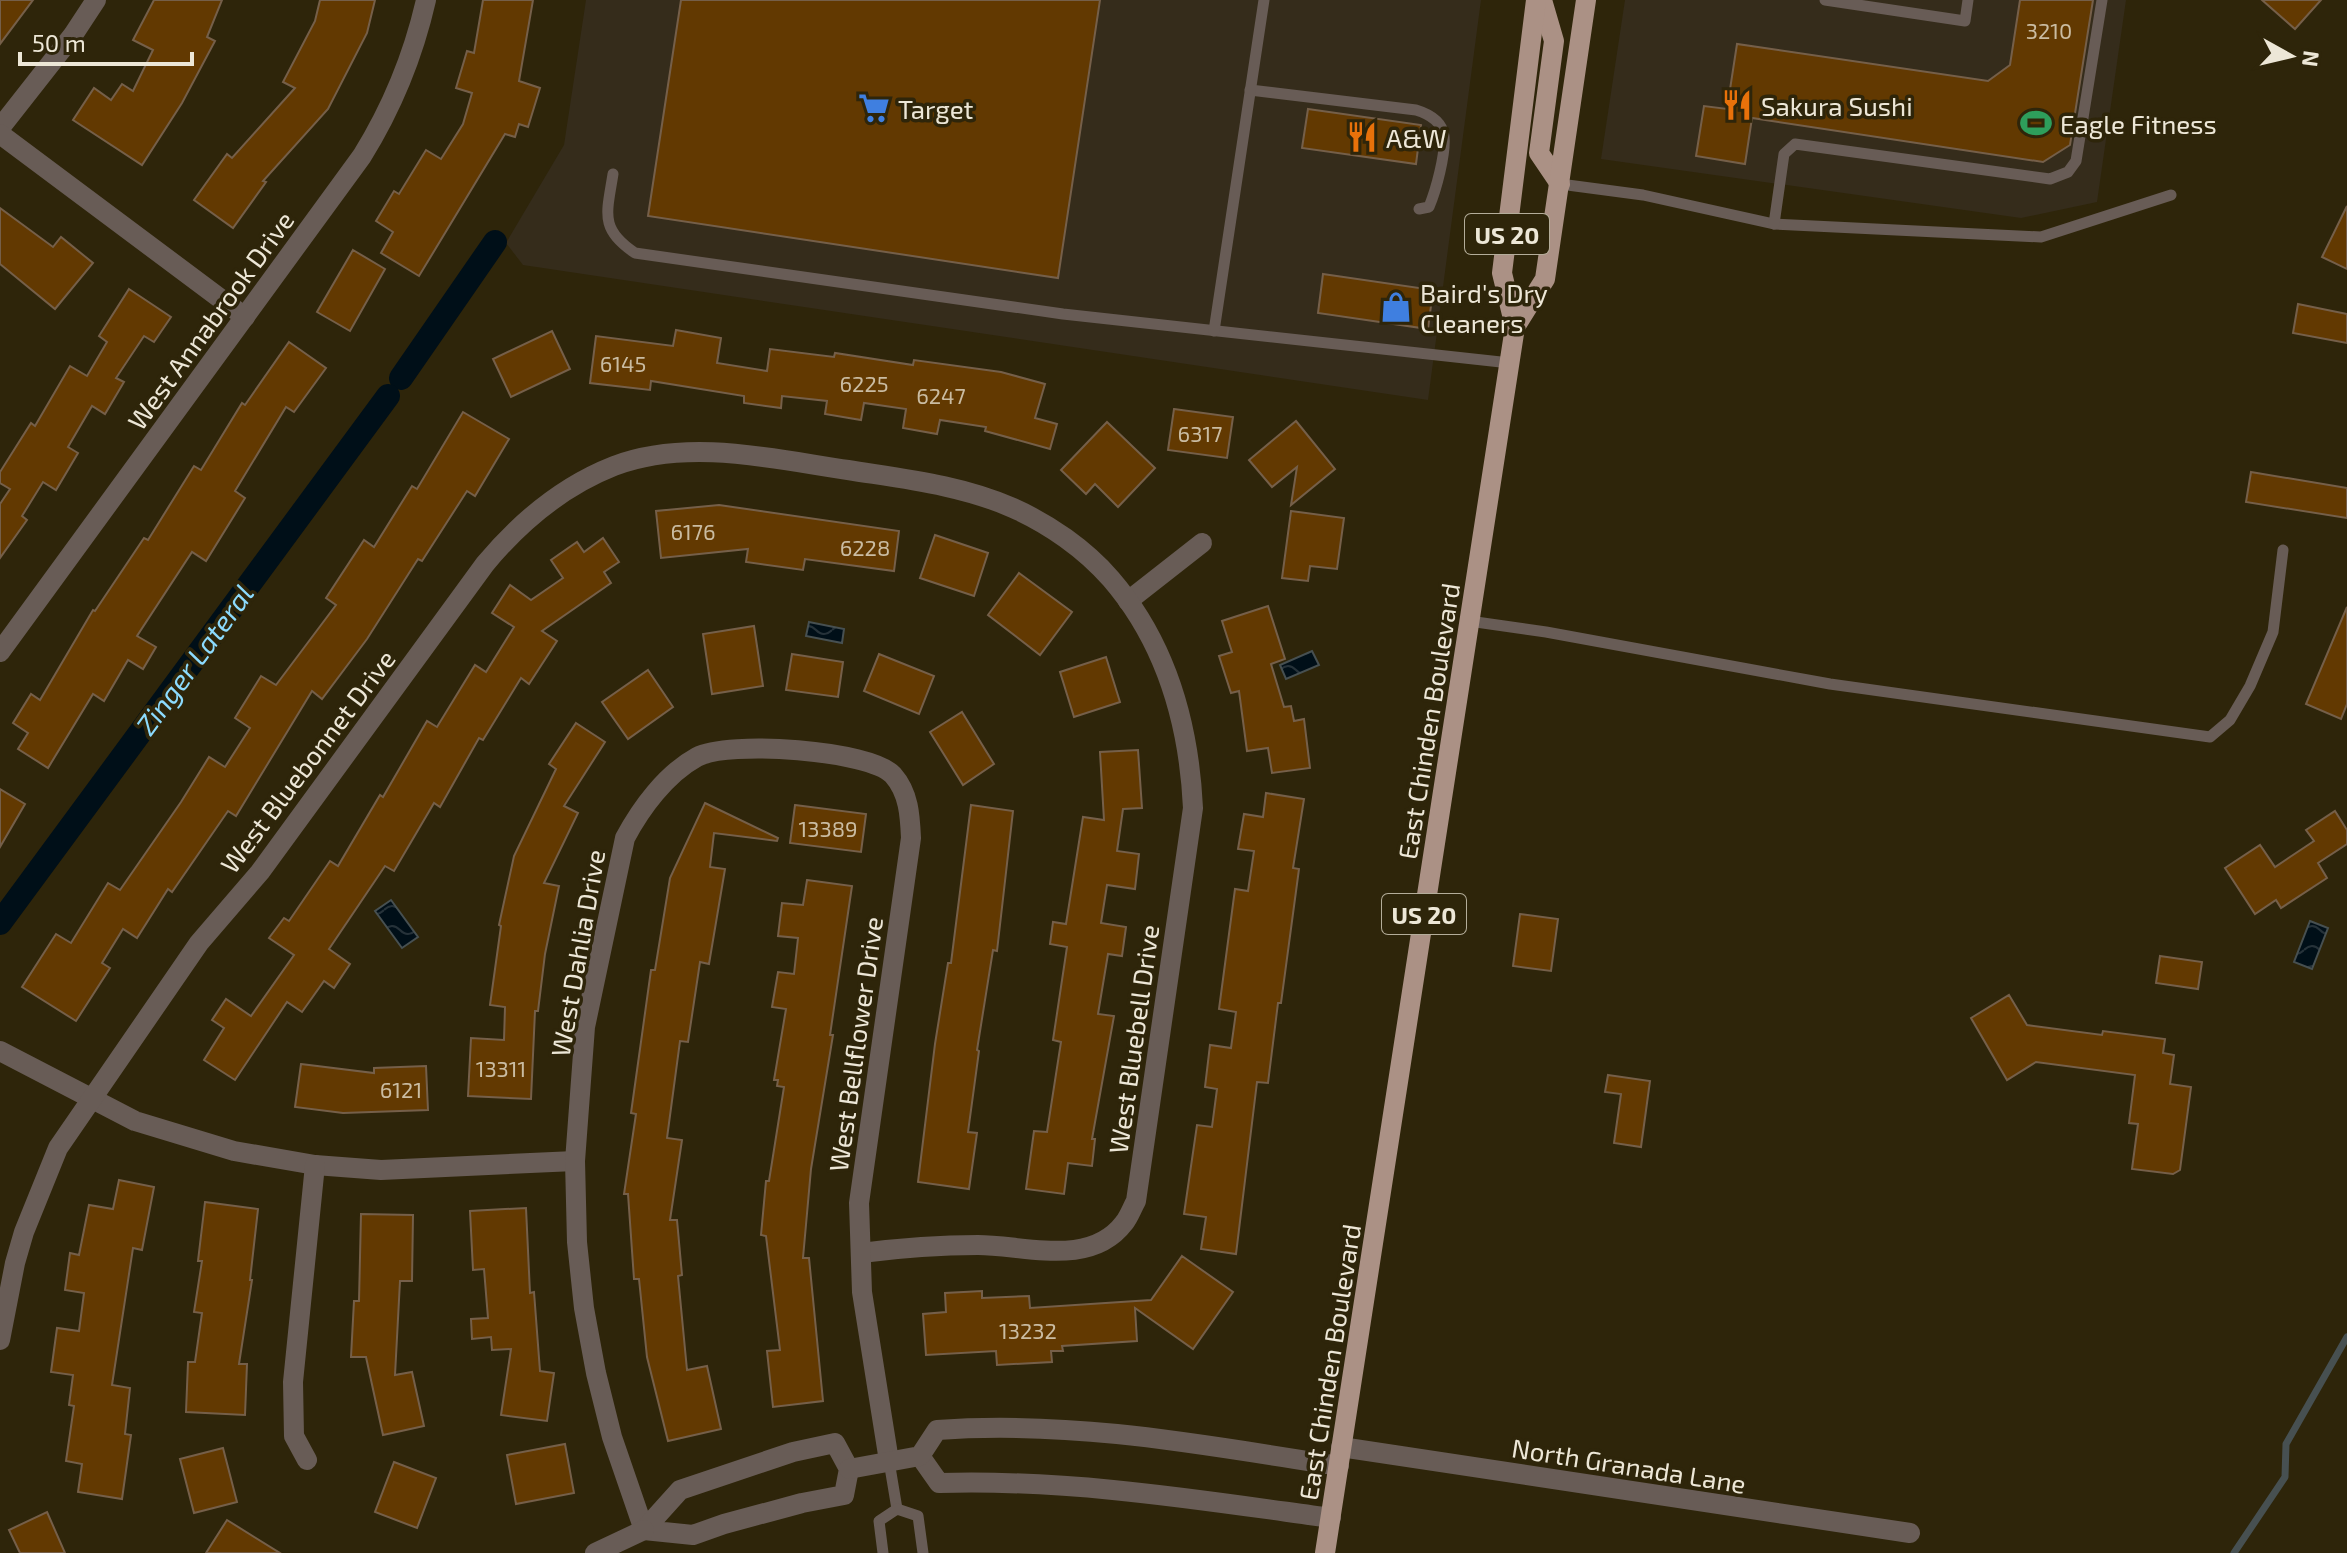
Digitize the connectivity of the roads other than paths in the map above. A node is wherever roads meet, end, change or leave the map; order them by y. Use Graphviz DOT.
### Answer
graph roads {
  1 [pos="96,0"];
  2 [pos="426,0"];
  3 [pos="1264,0"];
  4 [pos="1536,0"];
  5 [pos="1542,0"];
  6 [pos="1586,0"];
  7 [pos="1825,0"];
  8 [pos="1968,0"];
  9 [pos="2102,0"];
  10 [pos="1250,90"];
  11 [pos="0,131"];
  12 [pos="613,174"];
  13 [pos="1560,184"];
  14 [pos="2171,195"];
  15 [pos="1419,209"];
  16 [pos="1774,224"];
  17 [pos="245,317"];
  18 [pos="1515,327"];
  19 [pos="1214,331"];
  20 [pos="1510,363"];
  21 [pos="1202,543"];
  22 [pos="2283,550"];
  23 [pos="1128,601"];
  24 [pos="1469,621"];
  25 [pos="0,652"];
  26 [pos="760,747"];
  27 [pos="0,1051"];
  28 [pos="93,1100"];
  29 [pos="575,1161"];
  30 [pos="315,1165"];
  31 [pos="861,1253"];
  32 [pos="0,1340"];
  33 [pos="920,1456"];
  34 [pos="1340,1456"];
  35 [pos="307,1460"];
  36 [pos="889,1461"];
  37 [pos="849,1469"];
  38 [pos="897,1509"];
  39 [pos="1331,1518"];
  40 [pos="644,1530"];
  41 [pos="1910,1533"];
  42 [pos="595,1553"];
  43 [pos="883,1553"];
  44 [pos="923,1553"];
  45 [pos="1325,1553"];
  1 -- 11 [label="street"];
  2 -- 17 [label="street, West Annabrook Drive"];
  3 -- 10 [label="lane"];
  4 -- 18 [label="main road, US 20"];
  5 -- 13 [label="main road"];
  6 -- 13 [label="main road, East Chinden Boulevard / US 20"];
  7 -- 8 [label="lane"];
  9 -- 16 [label="lane"];
  10 -- 15 [label="lane"];
  10 -- 19 [label="lane"];
  11 -- 17 [label="street"];
  12 -- 19 [label="lane"];
  13 -- 16 [label="lane"];
  13 -- 18 [label="main road, East Chinden Boulevard / US 20"];
  14 -- 16 [label="lane"];
  17 -- 25 [label="street, West Annabrook Drive"];
  18 -- 20 [label="main road, East Chinden Boulevard / US 20"];
  19 -- 20 [label="lane"];
  20 -- 24 [label="main road, East Chinden Boulevard / US 20"];
  21 -- 23 [label="street"];
  22 -- 24 [label="lane"];
  23 -- 28 [label="street, West Bluebonnet Drive"];
  23 -- 31 [label="street, West Bluebell Drive"];
  24 -- 34 [label="main road, East Chinden Boulevard / US 20"];
  26 -- 29 [label="street, West Dahlia Drive"];
  26 -- 31 [label="street, West Bellflower Drive"];
  27 -- 28 [label="street"];
  28 -- 30 [label="street"];
  28 -- 32 [label="street, West Bluebonnet Drive"];
  29 -- 30 [label="street"];
  29 -- 40 [label="street, West Dahlia Drive"];
  30 -- 35 [label="street"];
  31 -- 36 [label="street, West Bellflower Drive"];
  33 -- 34 [label="street, North Granada Lane"];
  33 -- 36 [label="street"];
  33 -- 39 [label="street"];
  34 -- 39 [label="main road, East Chinden Boulevard / US 20"];
  34 -- 41 [label="street, North Granada Lane"];
  36 -- 37 [label="street"];
  36 -- 38 [label="lane"];
  37 -- 40 [label="street"];
  37 -- 40 [label="street"];
  38 -- 43 [label="lane"];
  38 -- 44 [label="lane"];
  39 -- 45 [label="main road, East Chinden Boulevard / US 20"];
  40 -- 42 [label="street"];
}
